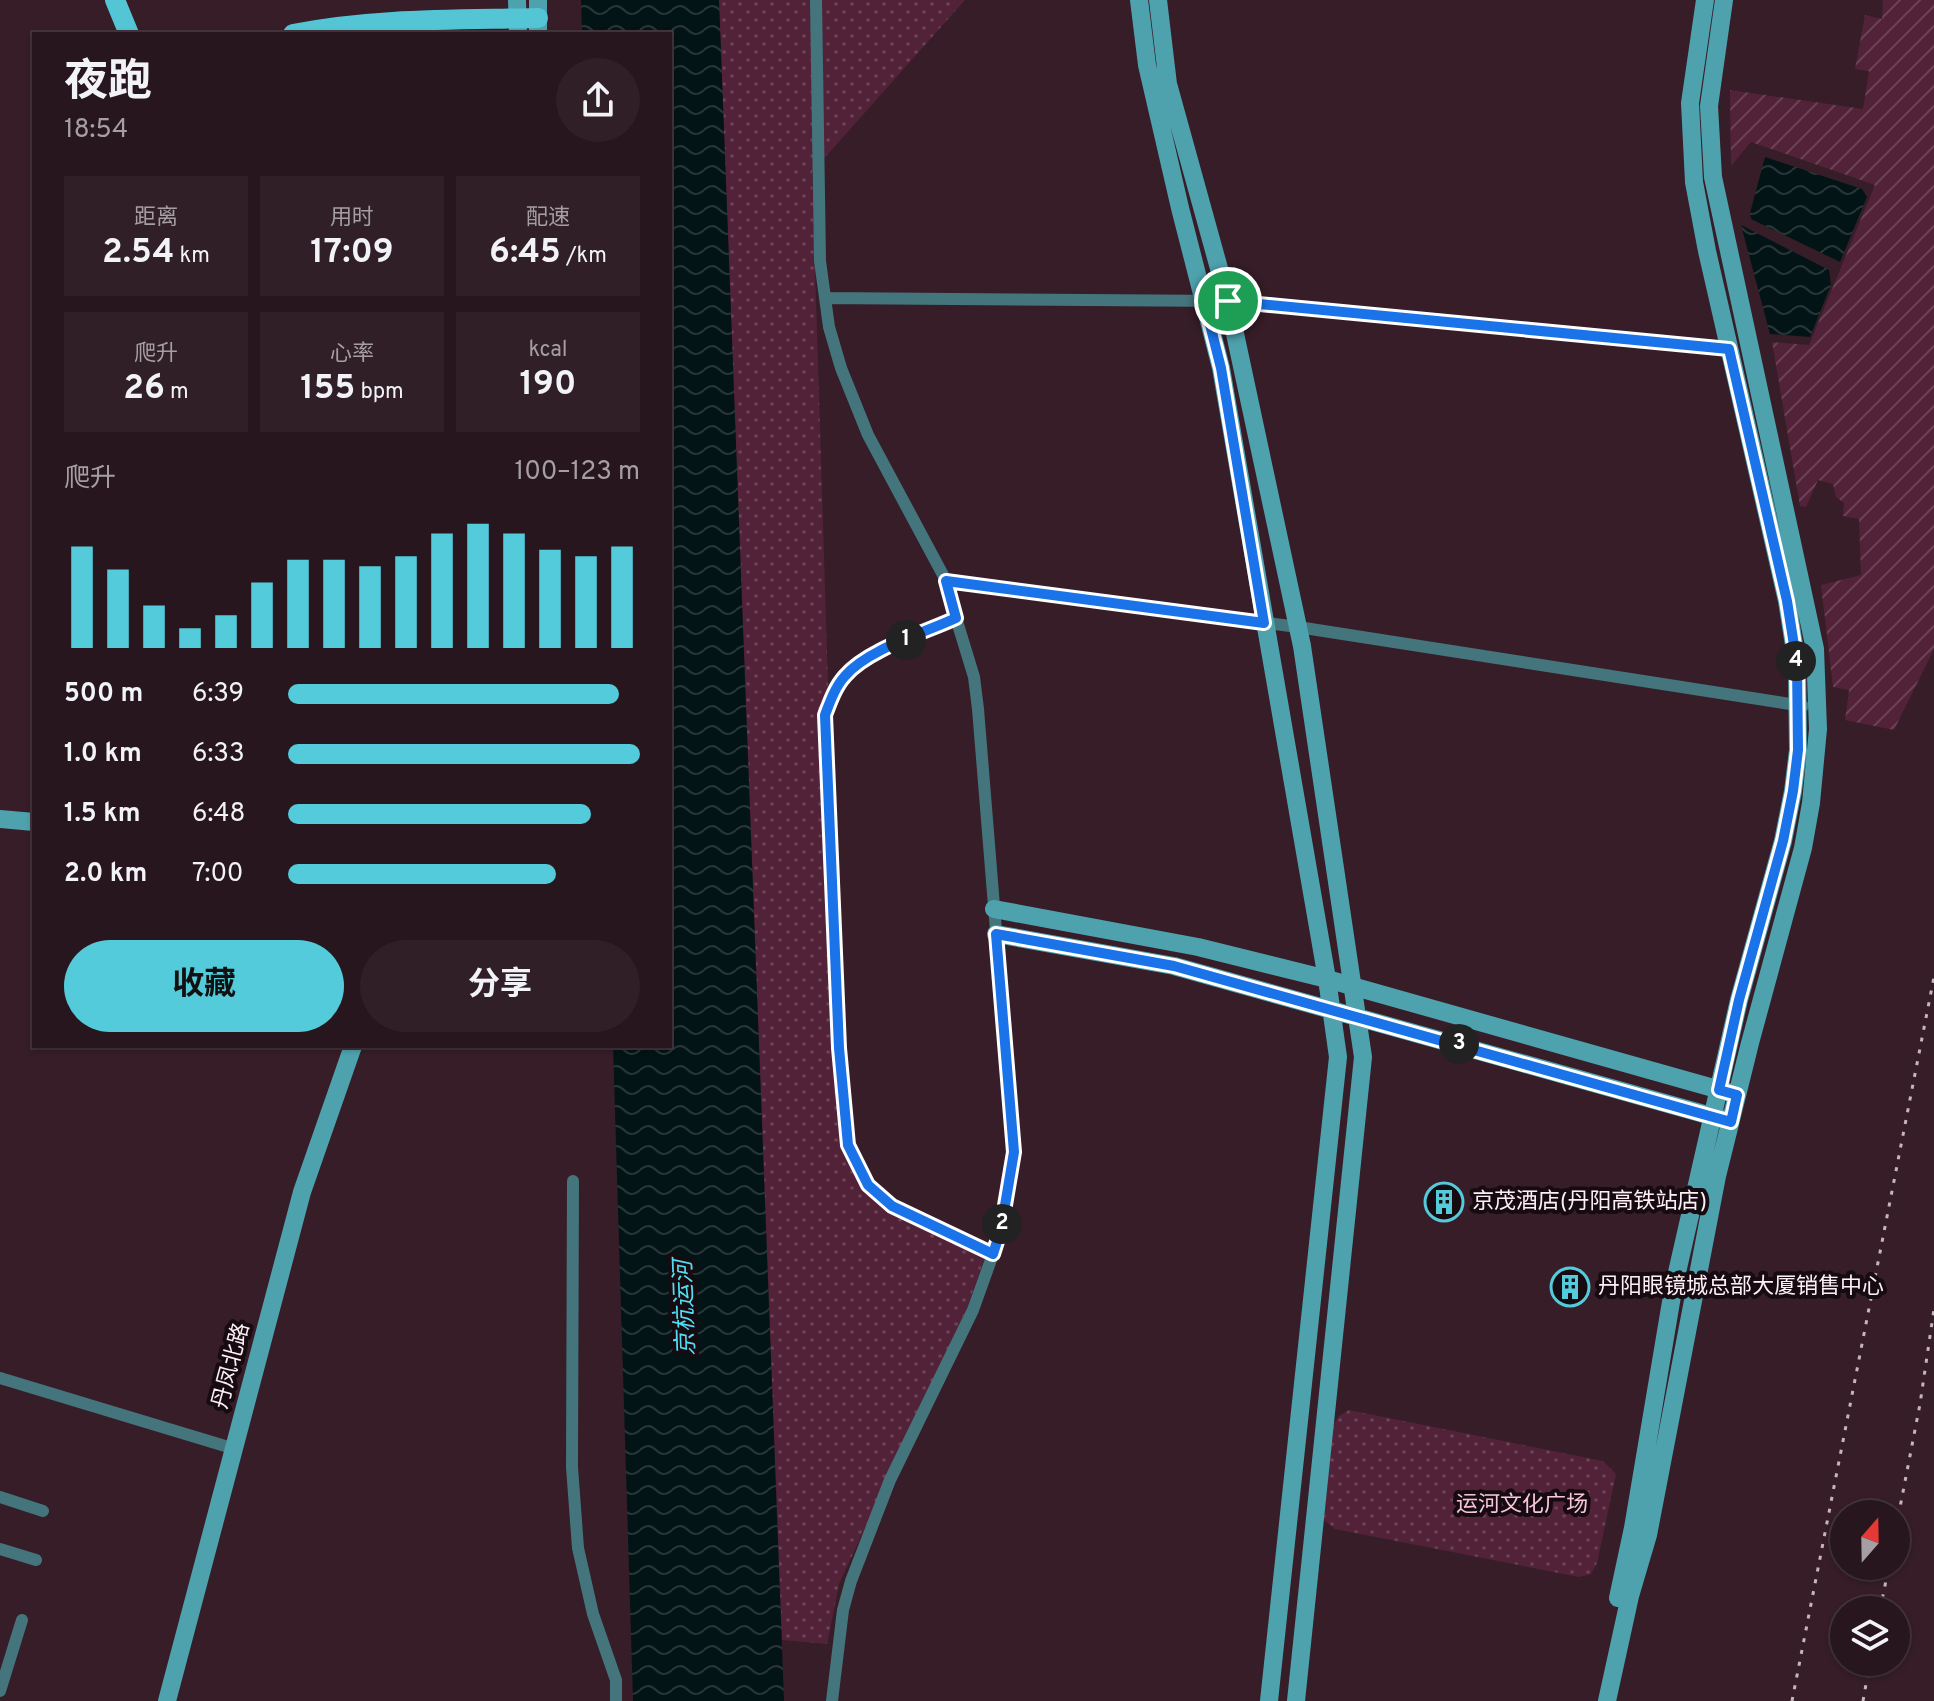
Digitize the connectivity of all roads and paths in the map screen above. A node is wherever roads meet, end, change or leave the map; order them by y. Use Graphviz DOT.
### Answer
graph roads {
  1 [pos="115,0"];
  2 [pos="129,0"];
  3 [pos="816,0"];
  4 [pos="1139,0"];
  5 [pos="1158,0"];
  6 [pos="1705,0"];
  7 [pos="1724,0"];
  8 [pos="528,17"];
  9 [pos="128,32"];
  10 [pos="129,32"];
  11 [pos="303,32"];
  12 [pos="825,298"];
  13 [pos="1204,301"];
  14 [pos="1228,301"];
  15 [pos="1729,349"];
  16 [pos="946,581"];
  17 [pos="956,618"];
  18 [pos="1264,623"];
  19 [pos="1298,627"];
  20 [pos="1818,706"];
  21 [pos="1797,707"];
  22 [pos="0,819"];
  23 [pos="32,822"];
  24 [pos="994,909"];
  25 [pos="996,934"];
  26 [pos="1327,979"];
  27 [pos="1352,986"];
  28 [pos="1331,1009"];
  29 [pos="1357,1016"];
  30 [pos="352,1048"];
  31 [pos="1728,1093"];
  32 [pos="1722,1119"];
  33 [pos="573,1181"];
  34 [pos="993,1254"];
  35 [pos="0,1378"];
  36 [pos="235,1449"];
  37 [pos="0,1497"];
  38 [pos="43,1511"];
  39 [pos="0,1549"];
  40 [pos="36,1560"];
  41 [pos="22,1620"];
  42 [pos="3,1670"];
  43 [pos="0,1691"];
  44 [pos="167,1701"];
  45 [pos="616,1701"];
  46 [pos="832,1701"];
  47 [pos="1269,1701"];
  48 [pos="1296,1701"];
  49 [pos="1595,1701"];
  50 [pos="1607,1701"];
  1 -- 9 [label="main road"];
  2 -- 10 [label="main road"];
  3 -- 12 [label="street"];
  4 -- 13 [label="street"];
  5 -- 14 [label="street"];
  6 -- 15 [label="street"];
  7 -- 20 [label="street"];
  8 -- 11 [label="main road"];
  12 -- 13 [label="street"];
  12 -- 16 [label="street"];
  13 -- 14 [label="street"];
  13 -- 18 [label="street"];
  14 -- 15 [label="street"];
  14 -- 19 [label="street"];
  15 -- 21 [label="street"];
  16 -- 17 [label="street"];
  16 -- 18 [label="street"];
  17 -- 24 [label="street"];
  17 -- 34 [label="street"];
  18 -- 19 [label="street"];
  18 -- 26 [label="street"];
  19 -- 21 [label="street"];
  19 -- 27 [label="street"];
  20 -- 21 [label="street"];
  20 -- 31 [label="street"];
  21 -- 31 [label="street"];
  22 -- 23 [label="street"];
  24 -- 25 [label="street"];
  24 -- 26 [label="street"];
  25 -- 28 [label="street"];
  25 -- 34 [label="street"];
  26 -- 27 [label="street"];
  26 -- 28 [label="street"];
  27 -- 29 [label="street"];
  27 -- 31 [label="street"];
  28 -- 29 [label="street"];
  28 -- 47 [label="street"];
  29 -- 32 [label="street"];
  29 -- 48 [label="street"];
  30 -- 36 [label="street, 丹凤北路"];
  31 -- 32 [label="street"];
  32 -- 49 [label="street"];
  32 -- 50 [label="street"];
  33 -- 45 [label="street"];
  34 -- 46 [label="street"];
  35 -- 36 [label="street"];
  36 -- 44 [label="street, 丹凤北路"];
  37 -- 38 [label="street"];
  39 -- 40 [label="street"];
  41 -- 42 [label="street"];
  42 -- 43 [label="street"];
}
